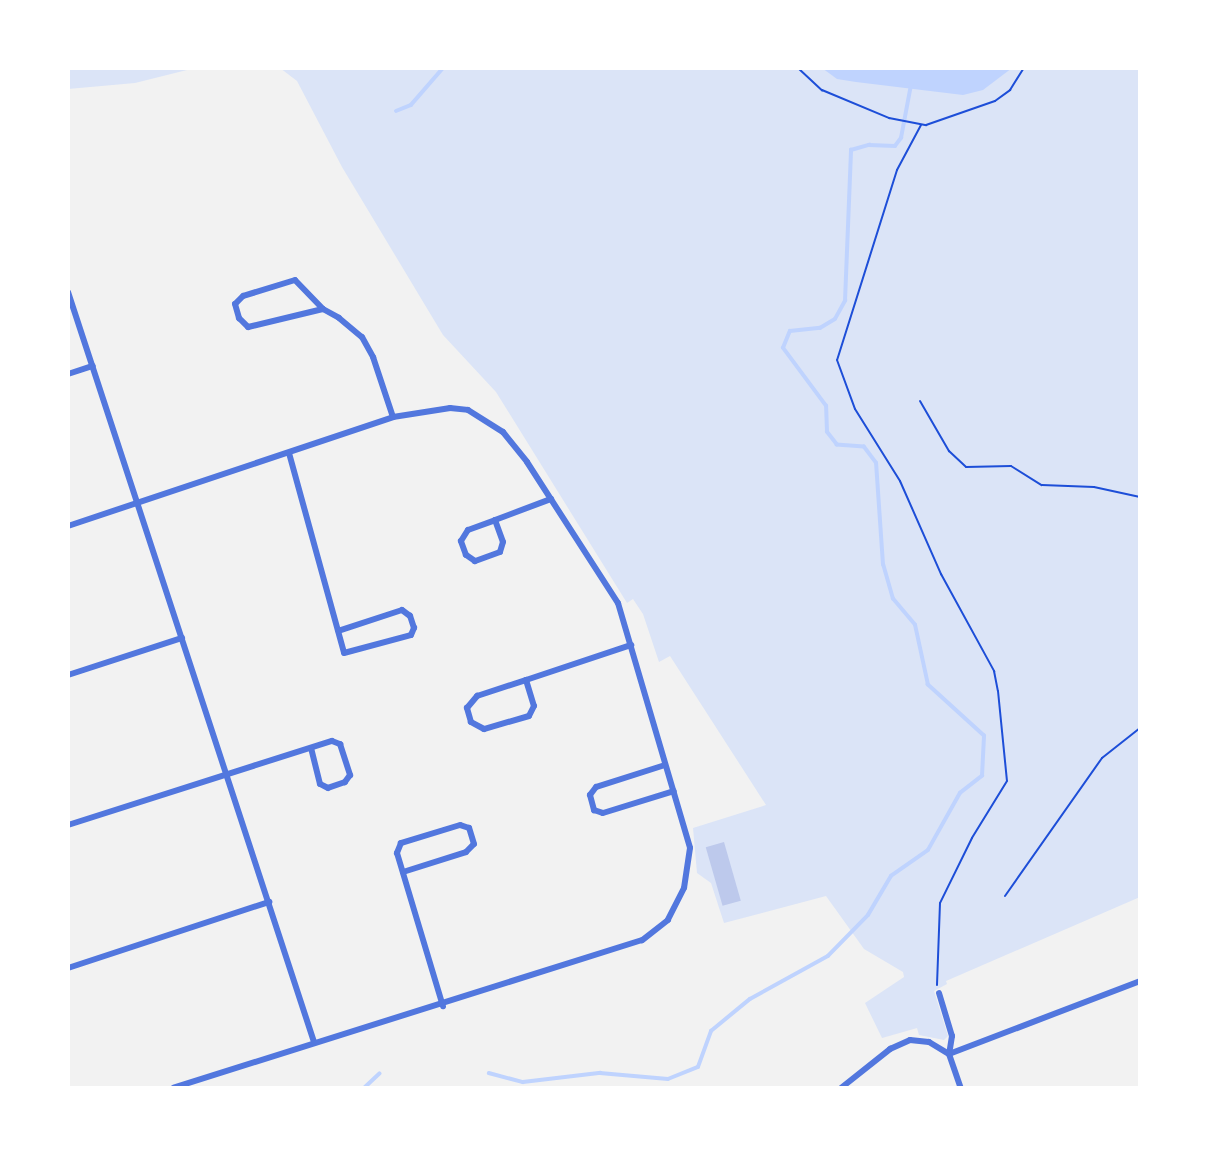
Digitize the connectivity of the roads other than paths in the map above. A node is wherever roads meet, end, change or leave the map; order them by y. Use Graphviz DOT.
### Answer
graph roads {
  1 [pos="68,292"];
  2 [pos="323,309"];
  3 [pos="93,366"];
  4 [pos="68,374"];
  5 [pos="393,417"];
  6 [pos="289,453"];
  7 [pos="551,499"];
  8 [pos="139,503"];
  9 [pos="495,520"];
  10 [pos="68,526"];
  11 [pos="338,631"];
  12 [pos="182,639"];
  13 [pos="631,645"];
  14 [pos="68,675"];
  15 [pos="526,680"];
  16 [pos="311,748"];
  17 [pos="665,765"];
  18 [pos="226,773"];
  19 [pos="674,791"];
  20 [pos="68,825"];
  21 [pos="402,872"];
  22 [pos="269,902"];
  23 [pos="68,968"];
  24 [pos="1140,981"];
  25 [pos="940,993"];
  26 [pos="443,1006"];
  27 [pos="314,1042"];
  28 [pos="949,1054"];
  29 [pos="174,1088"];
  30 [pos="841,1088"];
  31 [pos="961,1088"];
  1 -- 3 [label="street"];
  2 -- 2 [label="street"];
  2 -- 5 [label="street"];
  3 -- 4 [label="street"];
  3 -- 8 [label="street"];
  5 -- 6 [label="street"];
  5 -- 7 [label="street"];
  6 -- 8 [label="street"];
  6 -- 11 [label="street"];
  7 -- 9 [label="street"];
  7 -- 13 [label="street"];
  8 -- 10 [label="street"];
  8 -- 12 [label="street"];
  9 -- 9 [label="street"];
  11 -- 11 [label="street"];
  12 -- 14 [label="street"];
  12 -- 18 [label="street"];
  13 -- 15 [label="street"];
  13 -- 17 [label="street"];
  15 -- 15 [label="street"];
  16 -- 16 [label="street"];
  16 -- 18 [label="street"];
  17 -- 19 [label="street"];
  17 -- 19 [label="street"];
  18 -- 20 [label="street"];
  18 -- 22 [label="street"];
  19 -- 26 [label="street"];
  21 -- 21 [label="street"];
  21 -- 26 [label="street"];
  22 -- 23 [label="street"];
  22 -- 27 [label="street"];
  24 -- 28 [label="street"];
  25 -- 28 [label="street"];
  26 -- 27 [label="street"];
  27 -- 29 [label="street"];
  28 -- 30 [label="street"];
  28 -- 31 [label="street"];
}
